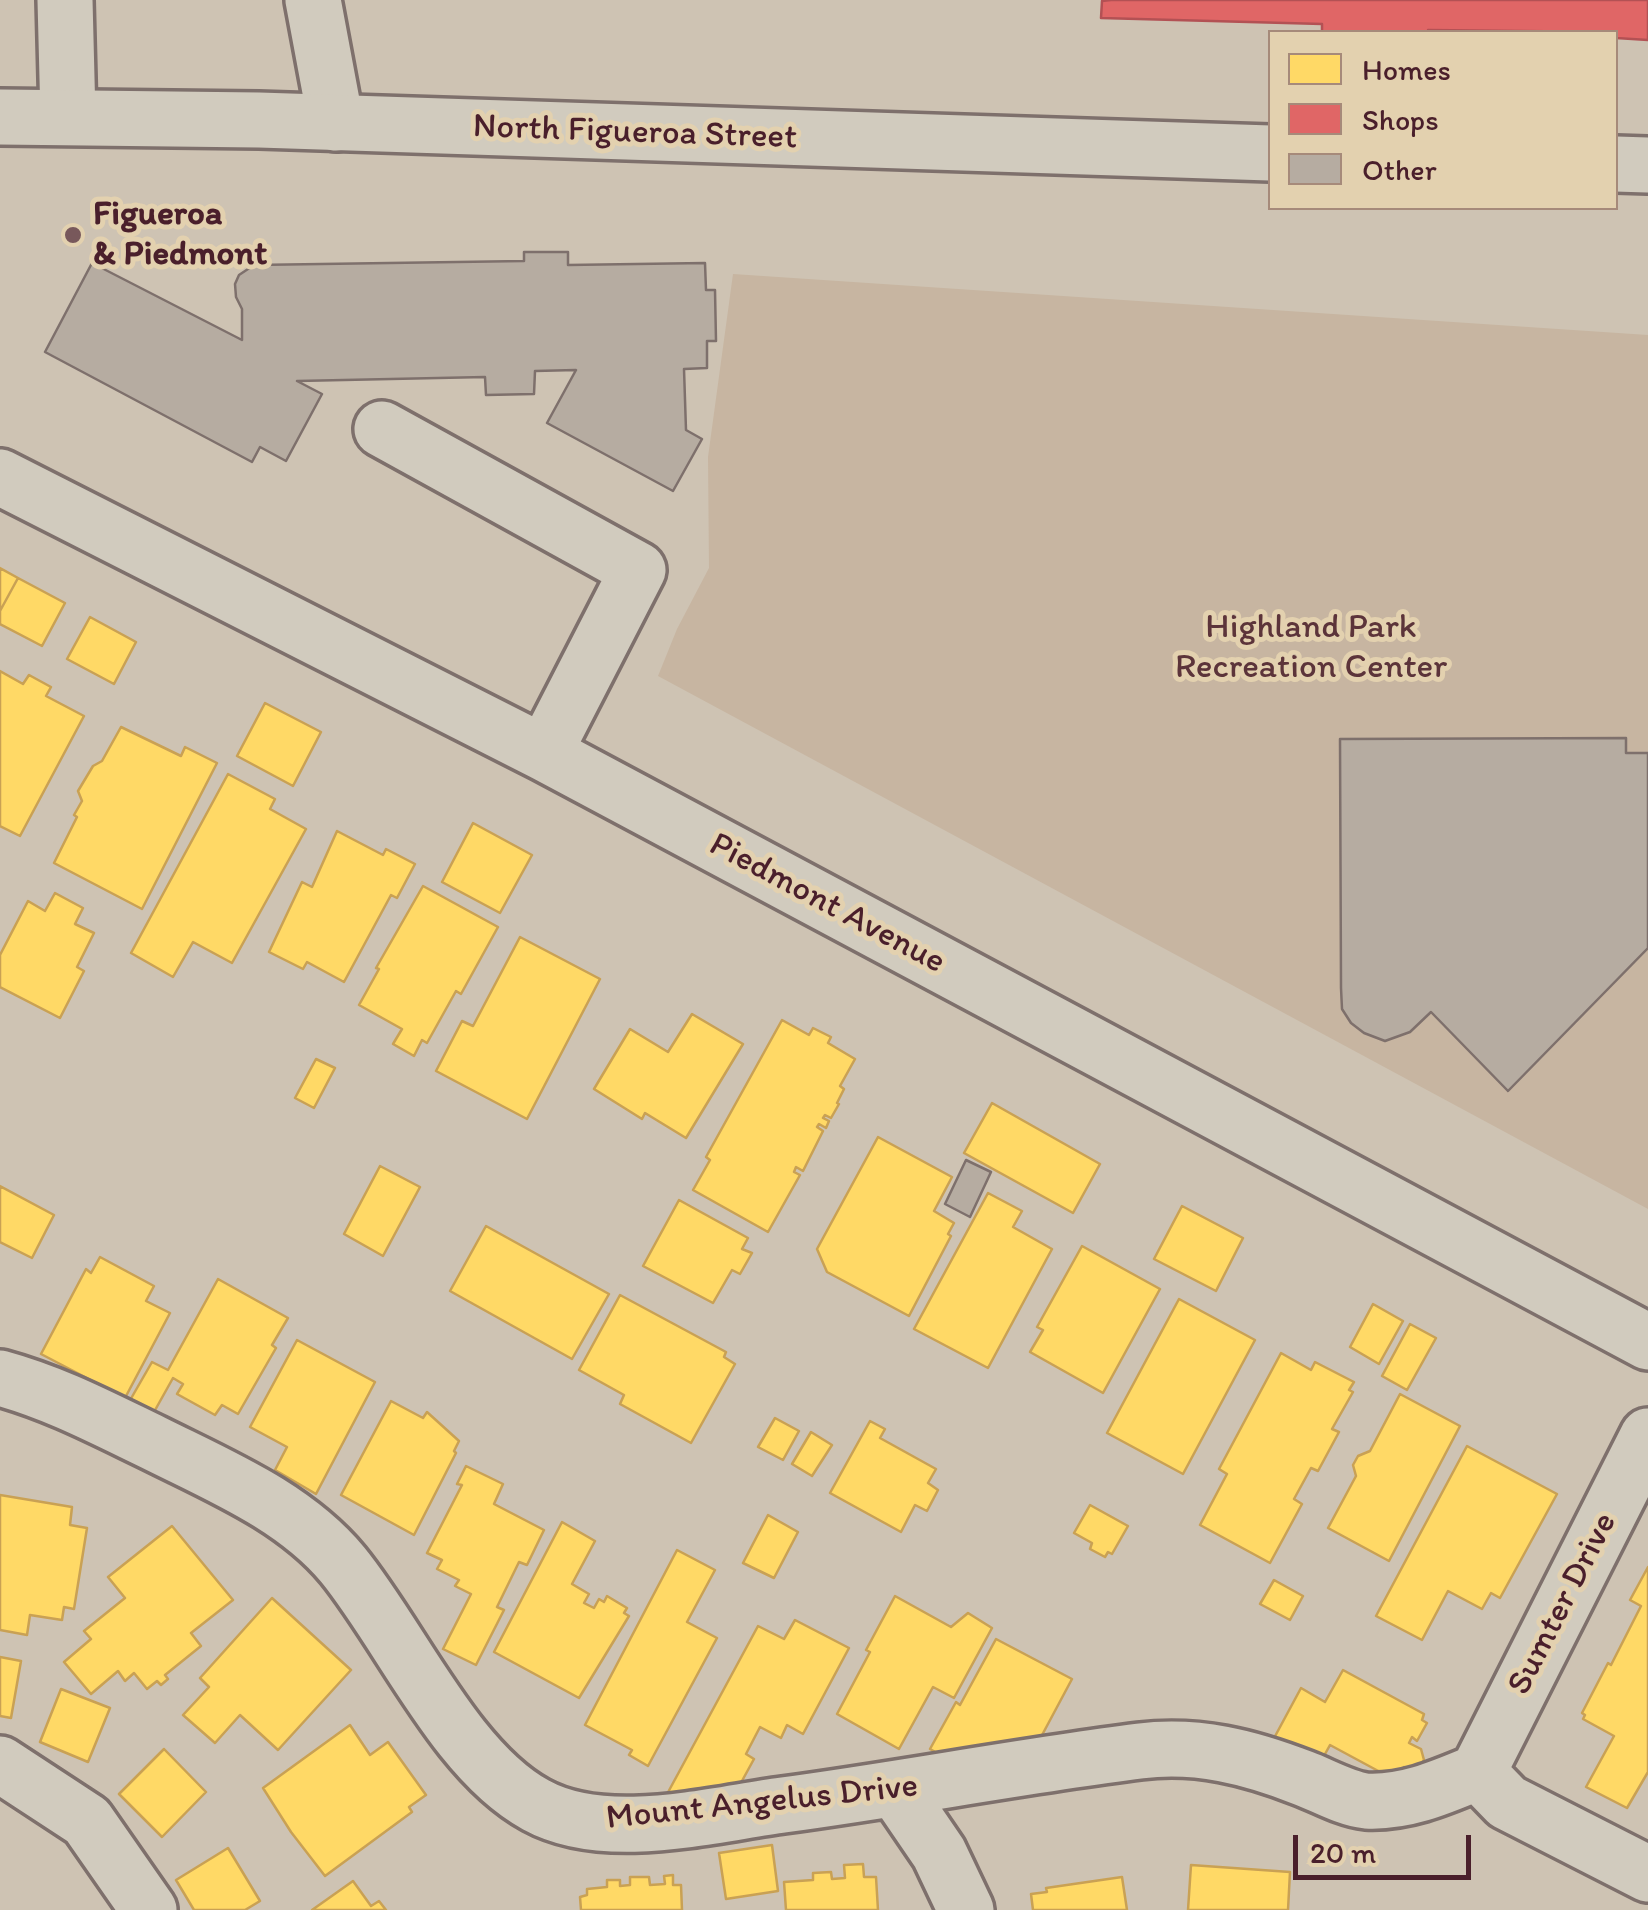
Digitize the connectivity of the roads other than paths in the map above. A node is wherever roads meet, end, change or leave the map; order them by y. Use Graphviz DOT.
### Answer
graph roads {
  1 [pos="65,0"];
  2 [pos="313,0"];
  3 [pos="0,116"];
  4 [pos="68,117"];
  5 [pos="336,123"];
  6 [pos="1268,153"];
  7 [pos="1618,164"];
  8 [pos="1648,165"];
  9 [pos="382,429"];
  10 [pos="0,477"];
  11 [pos="544,753"];
  12 [pos="1648,1342"];
  13 [pos="0,1378"];
  14 [pos="1648,1436"];
  15 [pos="0,1764"];
  16 [pos="1478,1772"];
  17 [pos="896,1790"];
  18 [pos="1648,1874"];
  19 [pos="150,1910"];
  20 [pos="966,1910"];
  1 -- 4 [label="street"];
  2 -- 5 [label="street"];
  3 -- 4 [label="street, North Figueroa Street"];
  4 -- 5 [label="street, North Figueroa Street"];
  5 -- 6 [label="street, North Figueroa Street"];
  7 -- 8 [label="street"];
  9 -- 11 [label="street"];
  10 -- 11 [label="street, Piedmont Avenue"];
  11 -- 12 [label="street, Piedmont Avenue"];
  13 -- 17 [label="street, Mount Angelus Drive"];
  14 -- 16 [label="street, Sumter Drive"];
  15 -- 19 [label="street"];
  16 -- 17 [label="street, Mount Angelus Drive"];
  16 -- 18 [label="street"];
  17 -- 20 [label="street"];
}
